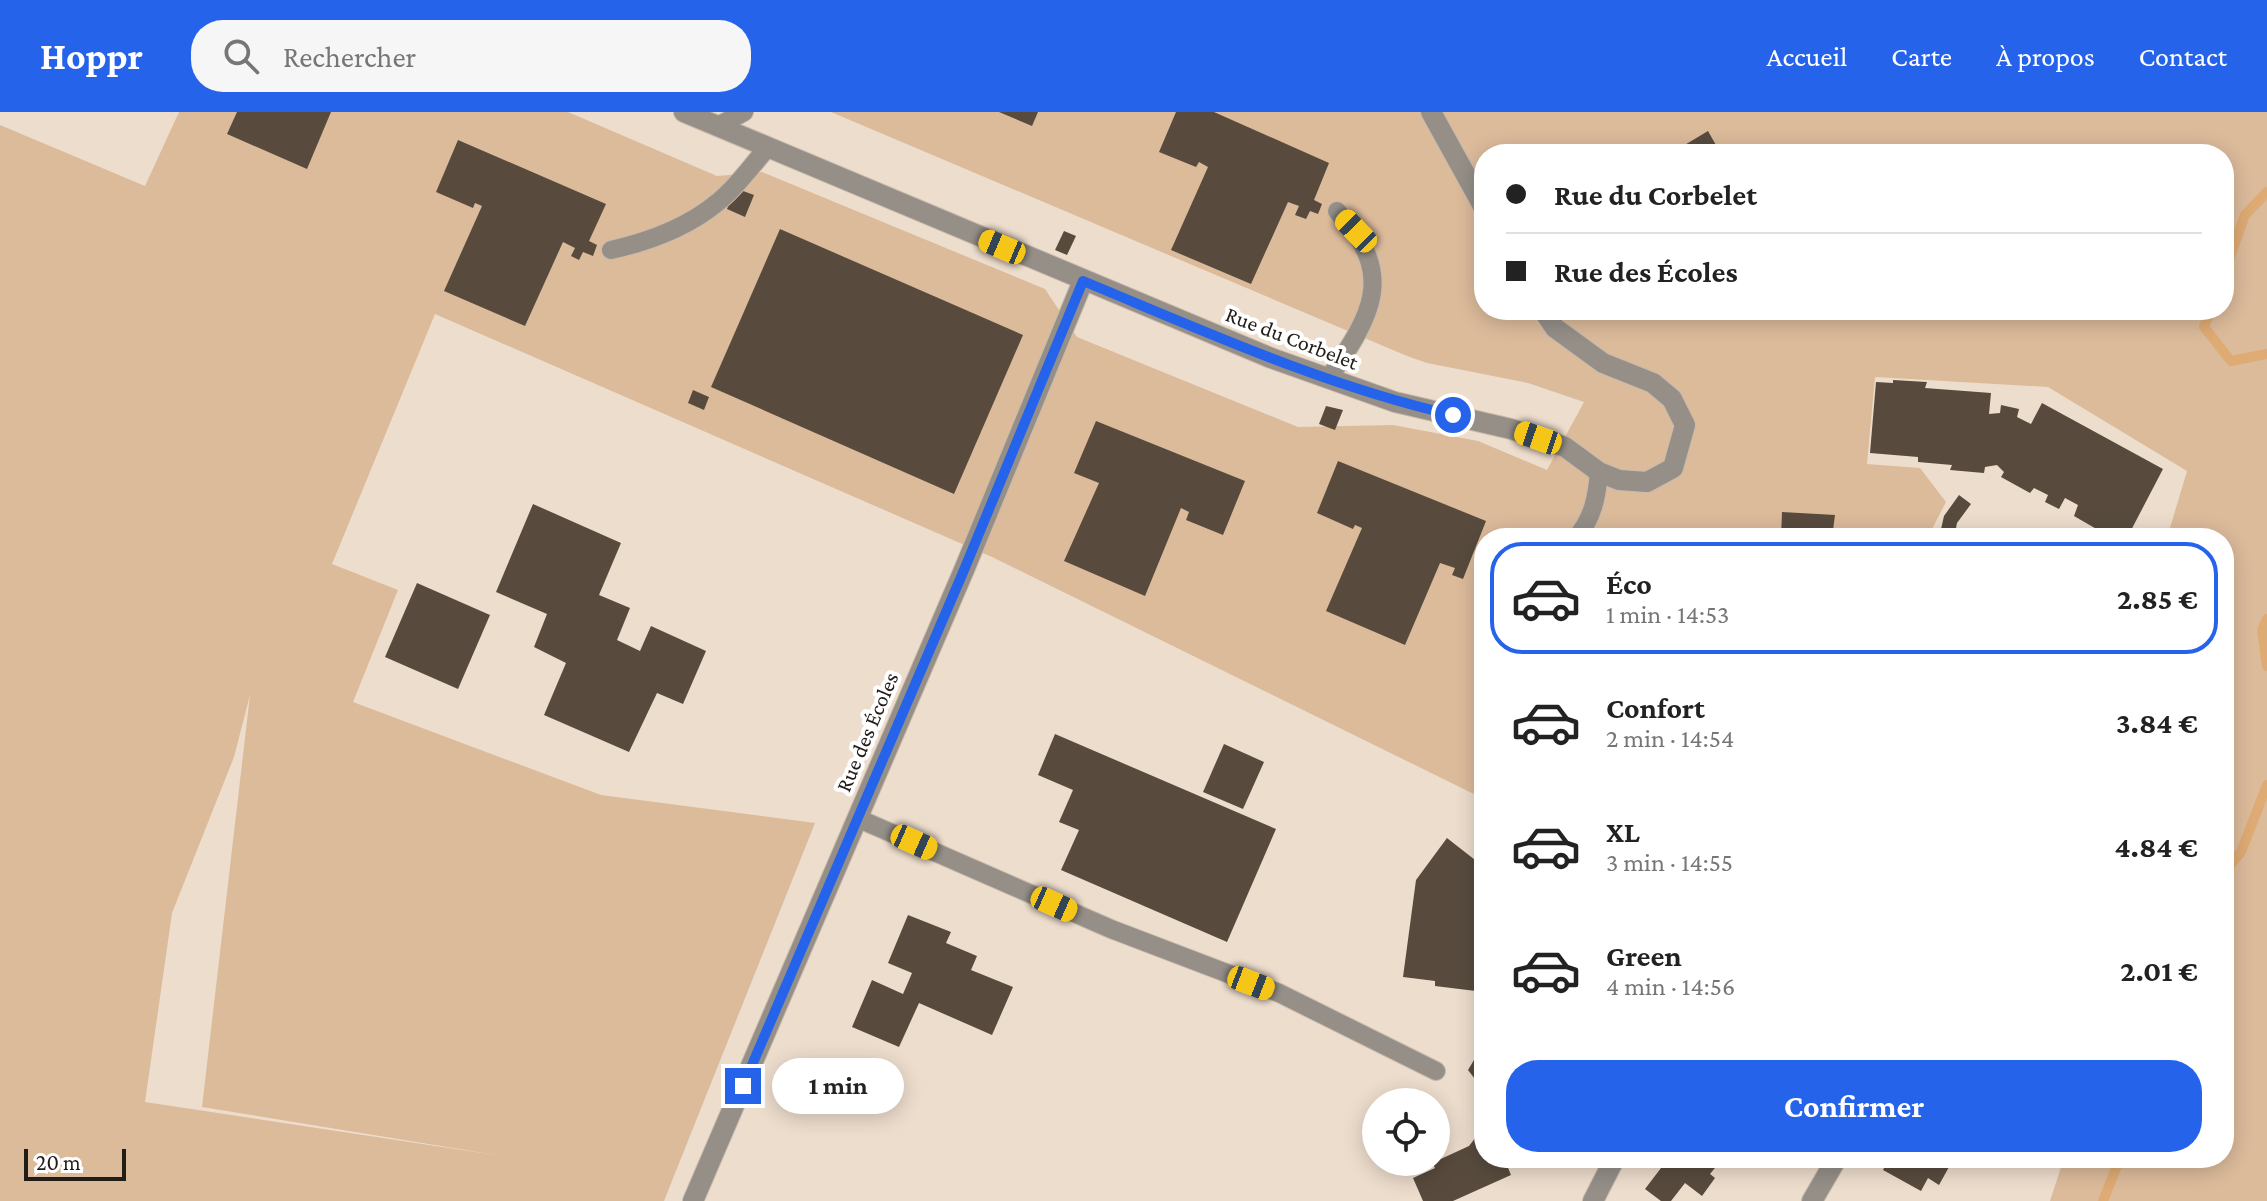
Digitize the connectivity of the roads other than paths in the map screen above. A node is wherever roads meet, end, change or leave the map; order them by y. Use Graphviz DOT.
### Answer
graph roads {
  1 [pos="684,112"];
  2 [pos="744,112"];
  3 [pos="1431,112"];
  4 [pos="718,126"];
  5 [pos="768,147"];
  6 [pos="1474,190"];
  7 [pos="1337,211"];
  8 [pos="611,250"];
  9 [pos="1083,281"];
  10 [pos="1550,320"];
  11 [pos="1329,378"];
  12 [pos="1599,472"];
  13 [pos="1584,528"];
  14 [pos="857,818"];
  15 [pos="1436,1071"];
  16 [pos="1610,1168"];
  17 [pos="1831,1168"];
  18 [pos="693,1201"];
  19 [pos="1593,1201"];
  20 [pos="1812,1201"];
  1 -- 4 [label="street, Rue du Corbelet"];
  2 -- 4 [label="lane"];
  3 -- 6 [label="street"];
  4 -- 5 [label="street, Rue du Corbelet"];
  5 -- 8 [label="lane"];
  5 -- 9 [label="street, Rue du Corbelet"];
  7 -- 11 [label="lane"];
  9 -- 11 [label="street, Rue du Corbelet"];
  9 -- 14 [label="street, Rue des Écoles"];
  10 -- 12 [label="street, Rue du Corbelet"];
  11 -- 12 [label="street, Rue du Corbelet"];
  12 -- 13 [label="lane"];
  14 -- 15 [label="lane"];
  14 -- 18 [label="street, Rue des Écoles"];
  16 -- 19 [label="street"];
  17 -- 20 [label="street"];
}
